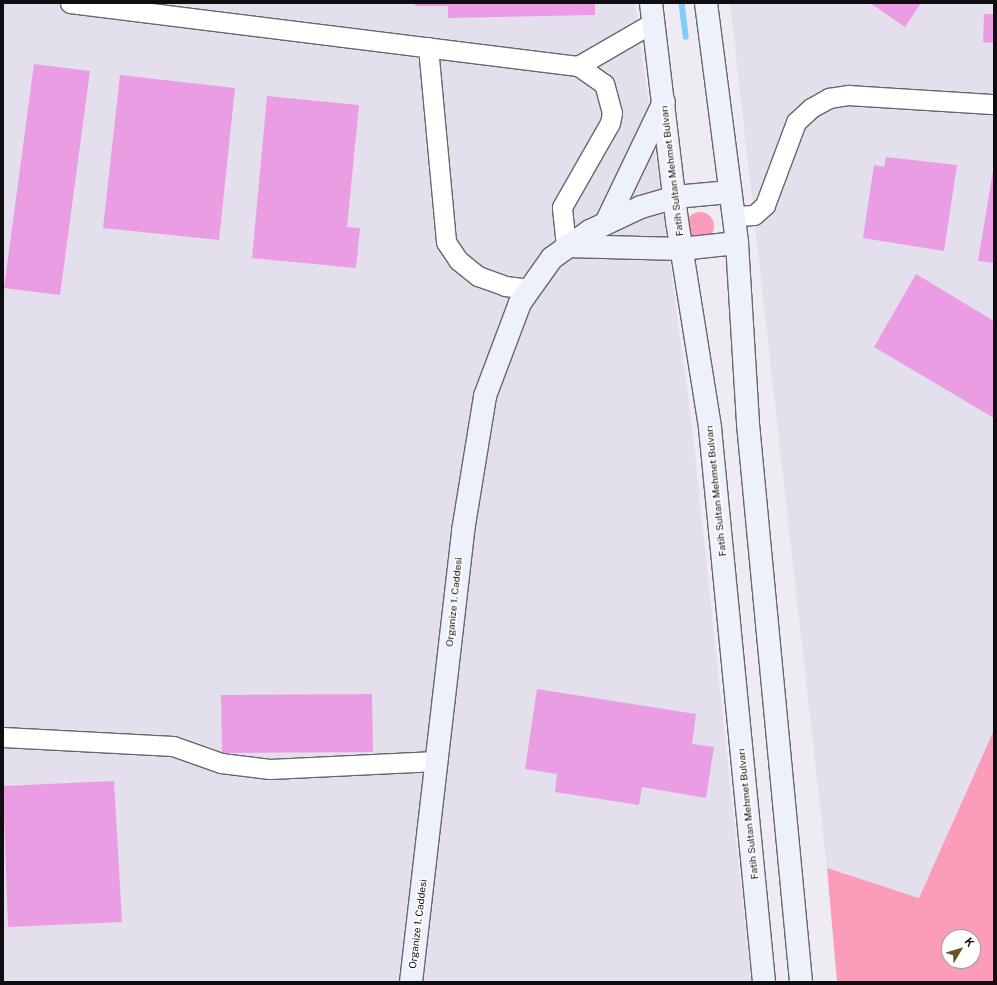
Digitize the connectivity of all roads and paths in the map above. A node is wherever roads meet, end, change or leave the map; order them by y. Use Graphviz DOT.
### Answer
graph roads {
  1 [pos="70,3"];
  2 [pos="706,3"];
  3 [pos="653,13"];
  4 [pos="428,47"];
  5 [pos="578,66"];
  6 [pos="664,102"];
  7 [pos="994,104"];
  8 [pos="730,192"];
  9 [pos="675,197"];
  10 [pos="734,216"];
  11 [pos="606,223"];
  12 [pos="737,243"];
  13 [pos="566,246"];
  14 [pos="681,249"];
  15 [pos="530,289"];
  16 [pos="3,737"];
  17 [pos="436,761"];
  18 [pos="411,982"];
  19 [pos="764,982"];
  20 [pos="800,982"];
  1 -- 4 [label="street"];
  2 -- 8 [label="main road"];
  3 -- 5 [label="street"];
  3 -- 6 [label="main road, Fatih Sultan Mehmet Bulvarı"];
  4 -- 5 [label="street"];
  4 -- 15 [label="street"];
  5 -- 13 [label="street"];
  6 -- 9 [label="main road, Fatih Sultan Mehmet Bulvarı"];
  6 -- 11 [label="main road"];
  7 -- 10 [label="street"];
  8 -- 9 [label="main road, Organize 1. Caddesi"];
  8 -- 10 [label="main road"];
  9 -- 11 [label="main road, Organize 1. Caddesi"];
  9 -- 14 [label="main road, Fatih Sultan Mehmet Bulvarı"];
  10 -- 12 [label="main road"];
  11 -- 13 [label="main road, Organize 1. Caddesi"];
  12 -- 14 [label="main road"];
  12 -- 20 [label="main road"];
  13 -- 14 [label="main road"];
  13 -- 15 [label="main road, Organize 1. Caddesi"];
  14 -- 19 [label="main road, Fatih Sultan Mehmet Bulvarı"];
  15 -- 17 [label="main road, Organize 1. Caddesi"];
  16 -- 17 [label="street"];
  17 -- 18 [label="main road, Organize 1. Caddesi"];
}
